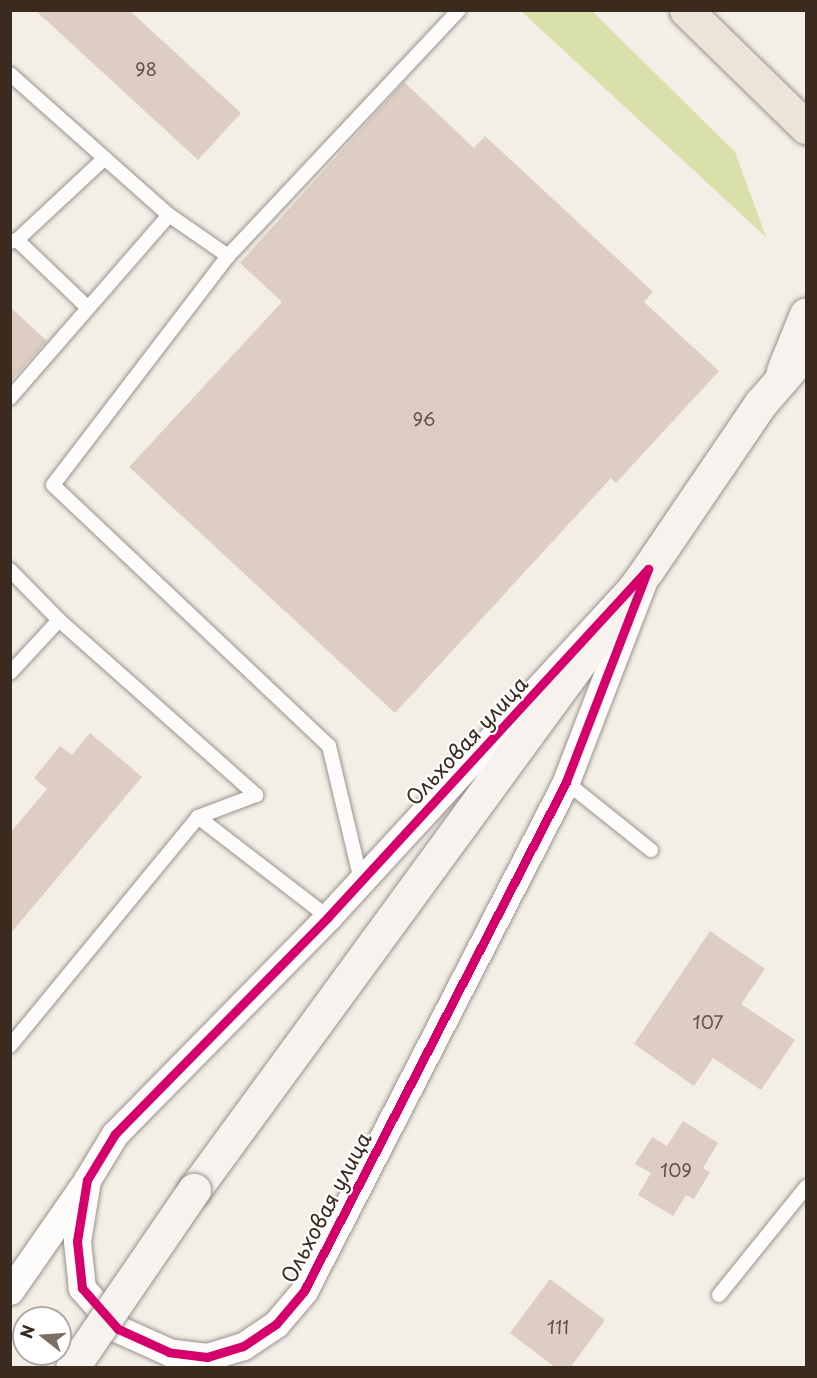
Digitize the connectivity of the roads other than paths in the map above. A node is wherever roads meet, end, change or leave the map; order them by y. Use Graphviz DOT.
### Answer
graph roads {
  1 [pos="459,10"];
  2 [pos="686,10"];
  3 [pos="10,74"];
  4 [pos="805,129"];
  5 [pos="105,158"];
  6 [pos="169,215"];
  7 [pos="14,241"];
  8 [pos="228,256"];
  9 [pos="86,306"];
  10 [pos="807,314"];
  11 [pos="807,351"];
  12 [pos="807,367"];
  13 [pos="778,384"];
  14 [pos="10,398"];
  15 [pos="648,569"];
  16 [pos="10,570"];
  17 [pos="59,620"];
  18 [pos="10,673"];
  19 [pos="566,782"];
  20 [pos="198,817"];
  21 [pos="651,850"];
  22 [pos="362,880"];
  23 [pos="328,917"];
  24 [pos="10,1046"];
  25 [pos="87,1180"];
  26 [pos="807,1187"];
  27 [pos="10,1291"];
  28 [pos="719,1295"];
  29 [pos="72,1368"];
  1 -- 8 [label="lane"];
  2 -- 4 [label="main road"];
  3 -- 5 [label="lane"];
  5 -- 6 [label="lane"];
  5 -- 7 [label="lane"];
  6 -- 8 [label="lane"];
  6 -- 9 [label="lane"];
  7 -- 9 [label="lane"];
  8 -- 22 [label="lane"];
  9 -- 14 [label="lane"];
  10 -- 13 [label="main road"];
  11 -- 13 [label="main road, Ольховая улица"];
  12 -- 13 [label="main road"];
  13 -- 15 [label="main road, Ольховая улица"];
  15 -- 19 [label="street, Ольховая улица"];
  15 -- 22 [label="street, Ольховая улица"];
  15 -- 29 [label="main road, Ольховая улица, bridge"];
  16 -- 17 [label="lane"];
  17 -- 18 [label="lane"];
  17 -- 20 [label="lane"];
  19 -- 21 [label="lane"];
  19 -- 25 [label="street, Ольховая улица"];
  20 -- 23 [label="lane"];
  20 -- 24 [label="lane"];
  22 -- 23 [label="street, Ольховая улица"];
  23 -- 25 [label="street, Ольховая улица"];
  25 -- 27 [label="street, Ольховая улица"];
  26 -- 28 [label="lane"];
}
